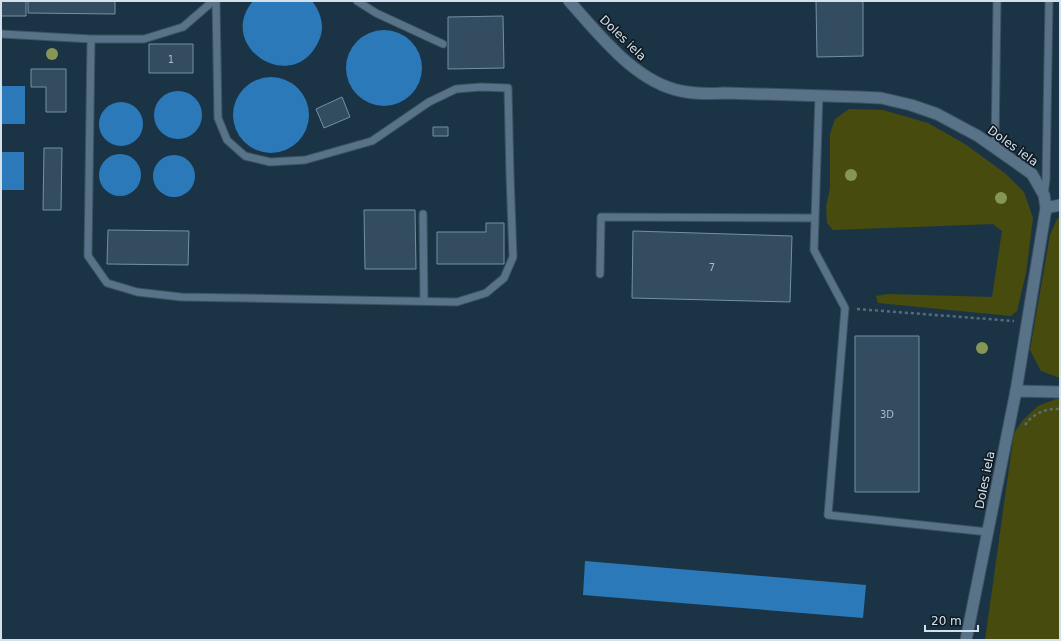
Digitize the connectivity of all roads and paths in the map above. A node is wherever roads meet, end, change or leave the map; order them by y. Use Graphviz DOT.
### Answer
graph roads {
  1 [pos="213,1"];
  2 [pos="216,1"];
  3 [pos="357,1"];
  4 [pos="569,1"];
  5 [pos="997,1"];
  6 [pos="1049,1"];
  7 [pos="1,34"];
  8 [pos="91,39"];
  9 [pos="443,44"];
  10 [pos="819,95"];
  11 [pos="995,147"];
  12 [pos="1044,195"];
  13 [pos="1060,205"];
  14 [pos="1046,208"];
  15 [pos="423,214"];
  16 [pos="815,218"];
  17 [pos="600,274"];
  18 [pos="424,301"];
  19 [pos="845,308"];
  20 [pos="1026,322"];
  21 [pos="1016,392"];
  22 [pos="1060,392"];
  23 [pos="988,532"];
  24 [pos="966,640"];
  1 -- 8 [label="lane"];
  2 -- 18 [label="lane"];
  3 -- 9 [label="lane"];
  4 -- 10 [label="street, Doles iela"];
  5 -- 11 [label="lane"];
  6 -- 12 [label="lane"];
  7 -- 8 [label="lane"];
  8 -- 18 [label="lane"];
  10 -- 11 [label="street, Doles iela"];
  10 -- 16 [label="lane"];
  11 -- 12 [label="street, Doles iela"];
  12 -- 14 [label="street, Doles iela"];
  13 -- 14 [label="street"];
  14 -- 20 [label="street, Doles iela"];
  15 -- 18 [label="lane"];
  16 -- 17 [label="lane"];
  16 -- 19 [label="lane"];
  19 -- 20 [label="path"];
  19 -- 23 [label="lane"];
  20 -- 21 [label="street, Doles iela"];
  21 -- 22 [label="street"];
  21 -- 23 [label="street, Doles iela"];
  23 -- 24 [label="street, Doles iela"];
}
